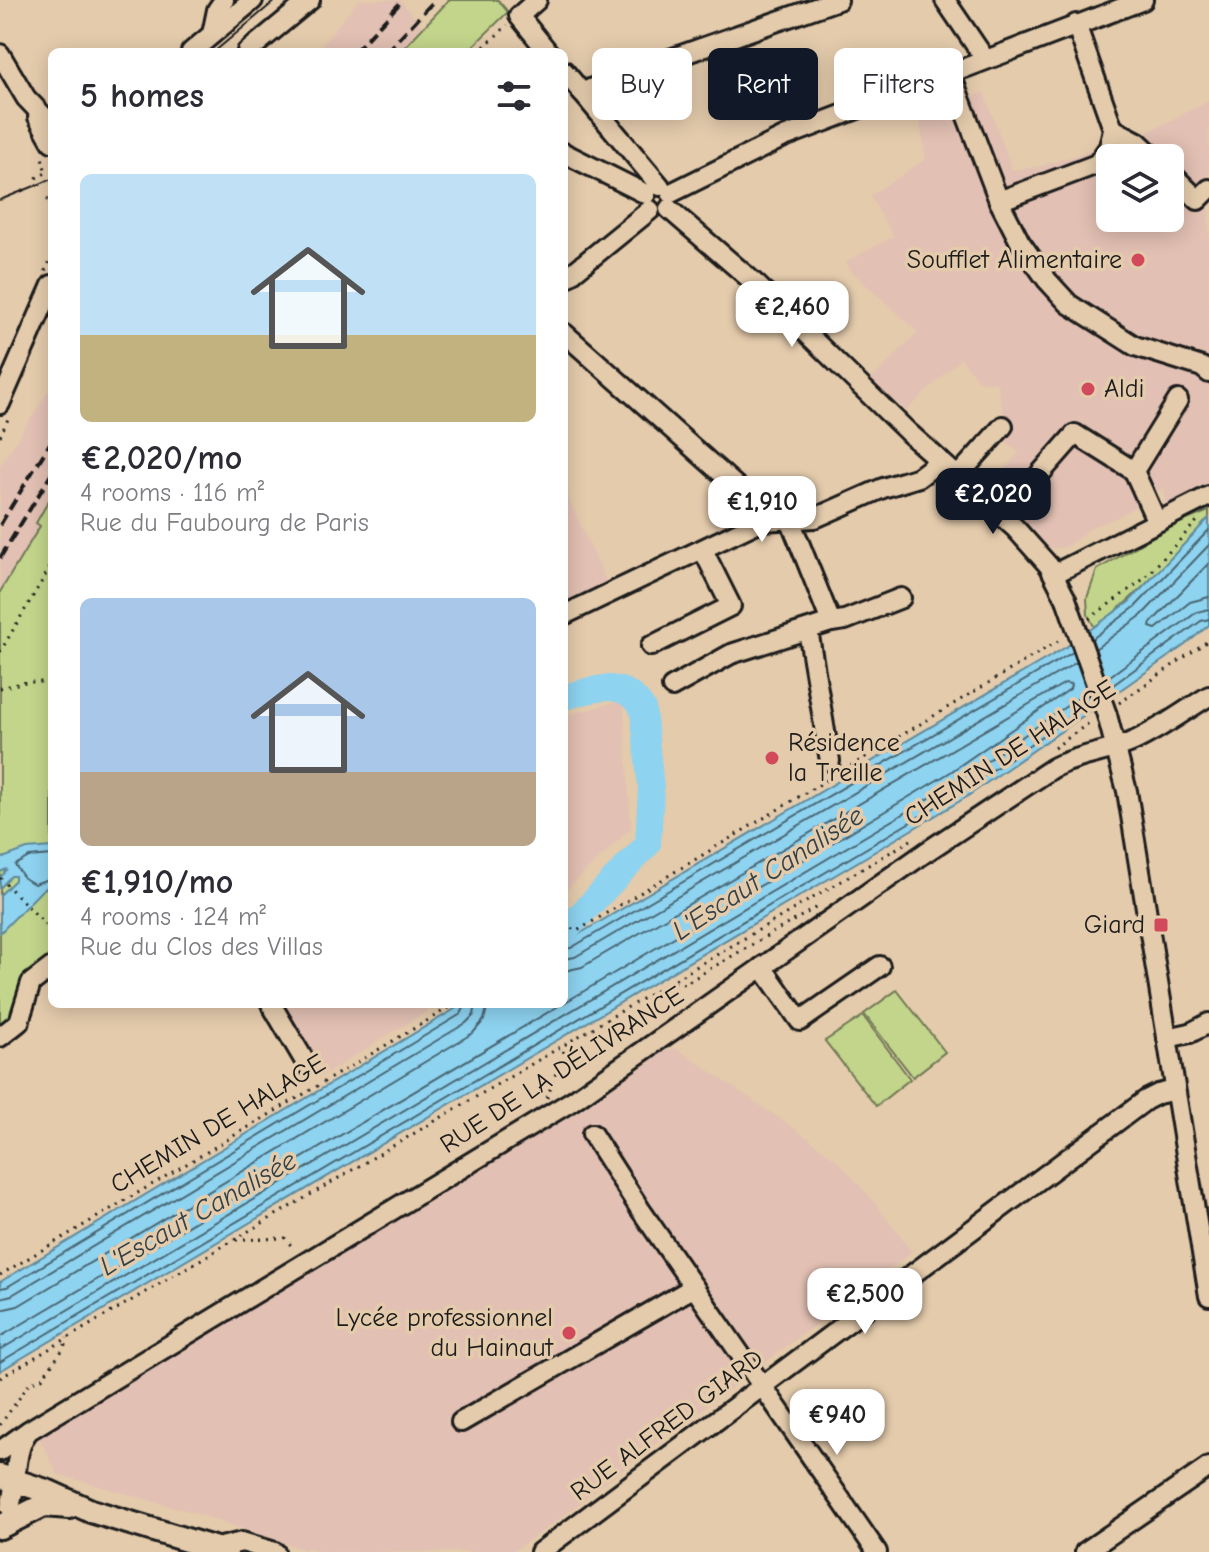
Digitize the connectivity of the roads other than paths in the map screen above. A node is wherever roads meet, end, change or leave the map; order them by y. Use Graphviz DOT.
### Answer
graph roads {
  1 [pos="224,0"];
  2 [pos="253,0"];
  3 [pos="310,0"];
  4 [pos="945,0"];
  5 [pos="1143,0"];
  6 [pos="534,1"];
  7 [pos="832,1"];
  8 [pos="1076,24"];
  9 [pos="212,34"];
  10 [pos="196,48"];
  11 [pos="252,48"];
  12 [pos="545,48"];
  13 [pos="0,54"];
  14 [pos="985,59"];
  15 [pos="963,67"];
  16 [pos="568,76"];
  17 [pos="582,93"];
  18 [pos="963,106"];
  19 [pos="33,107"];
  20 [pos="834,117"];
  21 [pos="48,121"];
  22 [pos="1113,129"];
  23 [pos="1140,144"];
  24 [pos="46,147"];
  25 [pos="568,155"];
  26 [pos="1184,186"];
  27 [pos="1209,189"];
  28 [pos="659,198"];
  29 [pos="999,201"];
  30 [pos="568,277"];
  31 [pos="48,294"];
  32 [pos="568,343"];
  33 [pos="1209,373"];
  34 [pos="1178,400"];
  35 [pos="0,404"];
  36 [pos="1003,426"];
  37 [pos="940,461"];
  38 [pos="1134,471"];
  39 [pos="958,476"];
  40 [pos="1207,504"];
  41 [pos="1003,516"];
  42 [pos="782,520"];
  43 [pos="1156,520"];
  44 [pos="703,550"];
  45 [pos="1054,574"];
  46 [pos="901,598"];
  47 [pos="568,613"];
  48 [pos="831,622"];
  49 [pos="808,630"];
  50 [pos="651,646"];
  51 [pos="672,687"];
  52 [pos="1209,696"];
  53 [pos="1117,748"];
  54 [pos="834,770"];
  55 [pos="880,966"];
  56 [pos="762,967"];
  57 [pos="48,970"];
  58 [pos="273,1008"];
  59 [pos="1209,1023"];
  60 [pos="0,1037"];
  61 [pos="1167,1038"];
  62 [pos="307,1065"];
  63 [pos="1175,1090"];
  64 [pos="592,1134"];
  65 [pos="694,1287"];
  66 [pos="1209,1296"];
  67 [pos="762,1386"];
  68 [pos="461,1422"];
  69 [pos="28,1431"];
  70 [pos="0,1451"];
  71 [pos="1209,1467"];
  72 [pos="6,1478"];
  73 [pos="91,1511"];
  74 [pos="3,1520"];
  75 [pos="218,1551"];
  76 [pos="275,1552"];
  77 [pos="540,1552"];
  78 [pos="877,1552"];
  79 [pos="1085,1552"];
  1 -- 9 [label="street"];
  2 -- 9 [label="street"];
  3 -- 11 [label="street"];
  4 -- 14 [label="street"];
  5 -- 8 [label="street"];
  6 -- 12 [label="street"];
  7 -- 17 [label="street"];
  8 -- 14 [label="street"];
  8 -- 22 [label="street"];
  9 -- 10 [label="street"];
  13 -- 19 [label="street"];
  14 -- 15 [label="street"];
  16 -- 17 [label="street"];
  17 -- 28 [label="street"];
  18 -- 29 [label="street"];
  19 -- 21 [label="street"];
  19 -- 24 [label="street"];
  20 -- 28 [label="street"];
  22 -- 23 [label="street"];
  22 -- 29 [label="street"];
  25 -- 28 [label="street"];
  26 -- 27 [label="street"];
  28 -- 30 [label="street"];
  28 -- 37 [label="street"];
  29 -- 33 [label="street"];
  31 -- 35 [label="street"];
  32 -- 42 [label="street"];
  34 -- 38 [label="street"];
  36 -- 39 [label="street"];
  37 -- 39 [label="street"];
  37 -- 42 [label="street"];
  38 -- 41 [label="street"];
  38 -- 43 [label="street"];
  39 -- 41 [label="street"];
  40 -- 43 [label="street"];
  41 -- 45 [label="street"];
  42 -- 44 [label="street"];
  42 -- 48 [label="street"];
  43 -- 45 [label="street"];
  44 -- 47 [label="street"];
  44 -- 50 [label="street"];
  45 -- 53 [label="street, bridge"];
  46 -- 48 [label="street"];
  48 -- 49 [label="street"];
  49 -- 51 [label="street"];
  49 -- 54 [label="street"];
  52 -- 53 [label="street, RUE DE LA DÉLIVRANCE"];
  53 -- 56 [label="street, RUE DE LA DÉLIVRANCE"];
  53 -- 61 [label="street"];
  55 -- 56 [label="street"];
  56 -- 69 [label="street, RUE DE LA DÉLIVRANCE"];
  57 -- 60 [label="street"];
  58 -- 62 [label="street"];
  59 -- 61 [label="street"];
  61 -- 63 [label="street"];
  63 -- 66 [label="street"];
  63 -- 67 [label="street, RUE ALFRED GIARD"];
  64 -- 65 [label="street"];
  65 -- 67 [label="street"];
  65 -- 68 [label="street"];
  67 -- 77 [label="street, RUE ALFRED GIARD"];
  67 -- 78 [label="street"];
  69 -- 70 [label="street, RUE DE LA DÉLIVRANCE"];
  69 -- 72 [label="street"];
  71 -- 79 [label="street"];
  72 -- 73 [label="main road"];
  72 -- 74 [label="main road"];
  73 -- 74 [label="main road"];
  73 -- 75 [label="main road"];
  75 -- 76 [label="street"];
}
